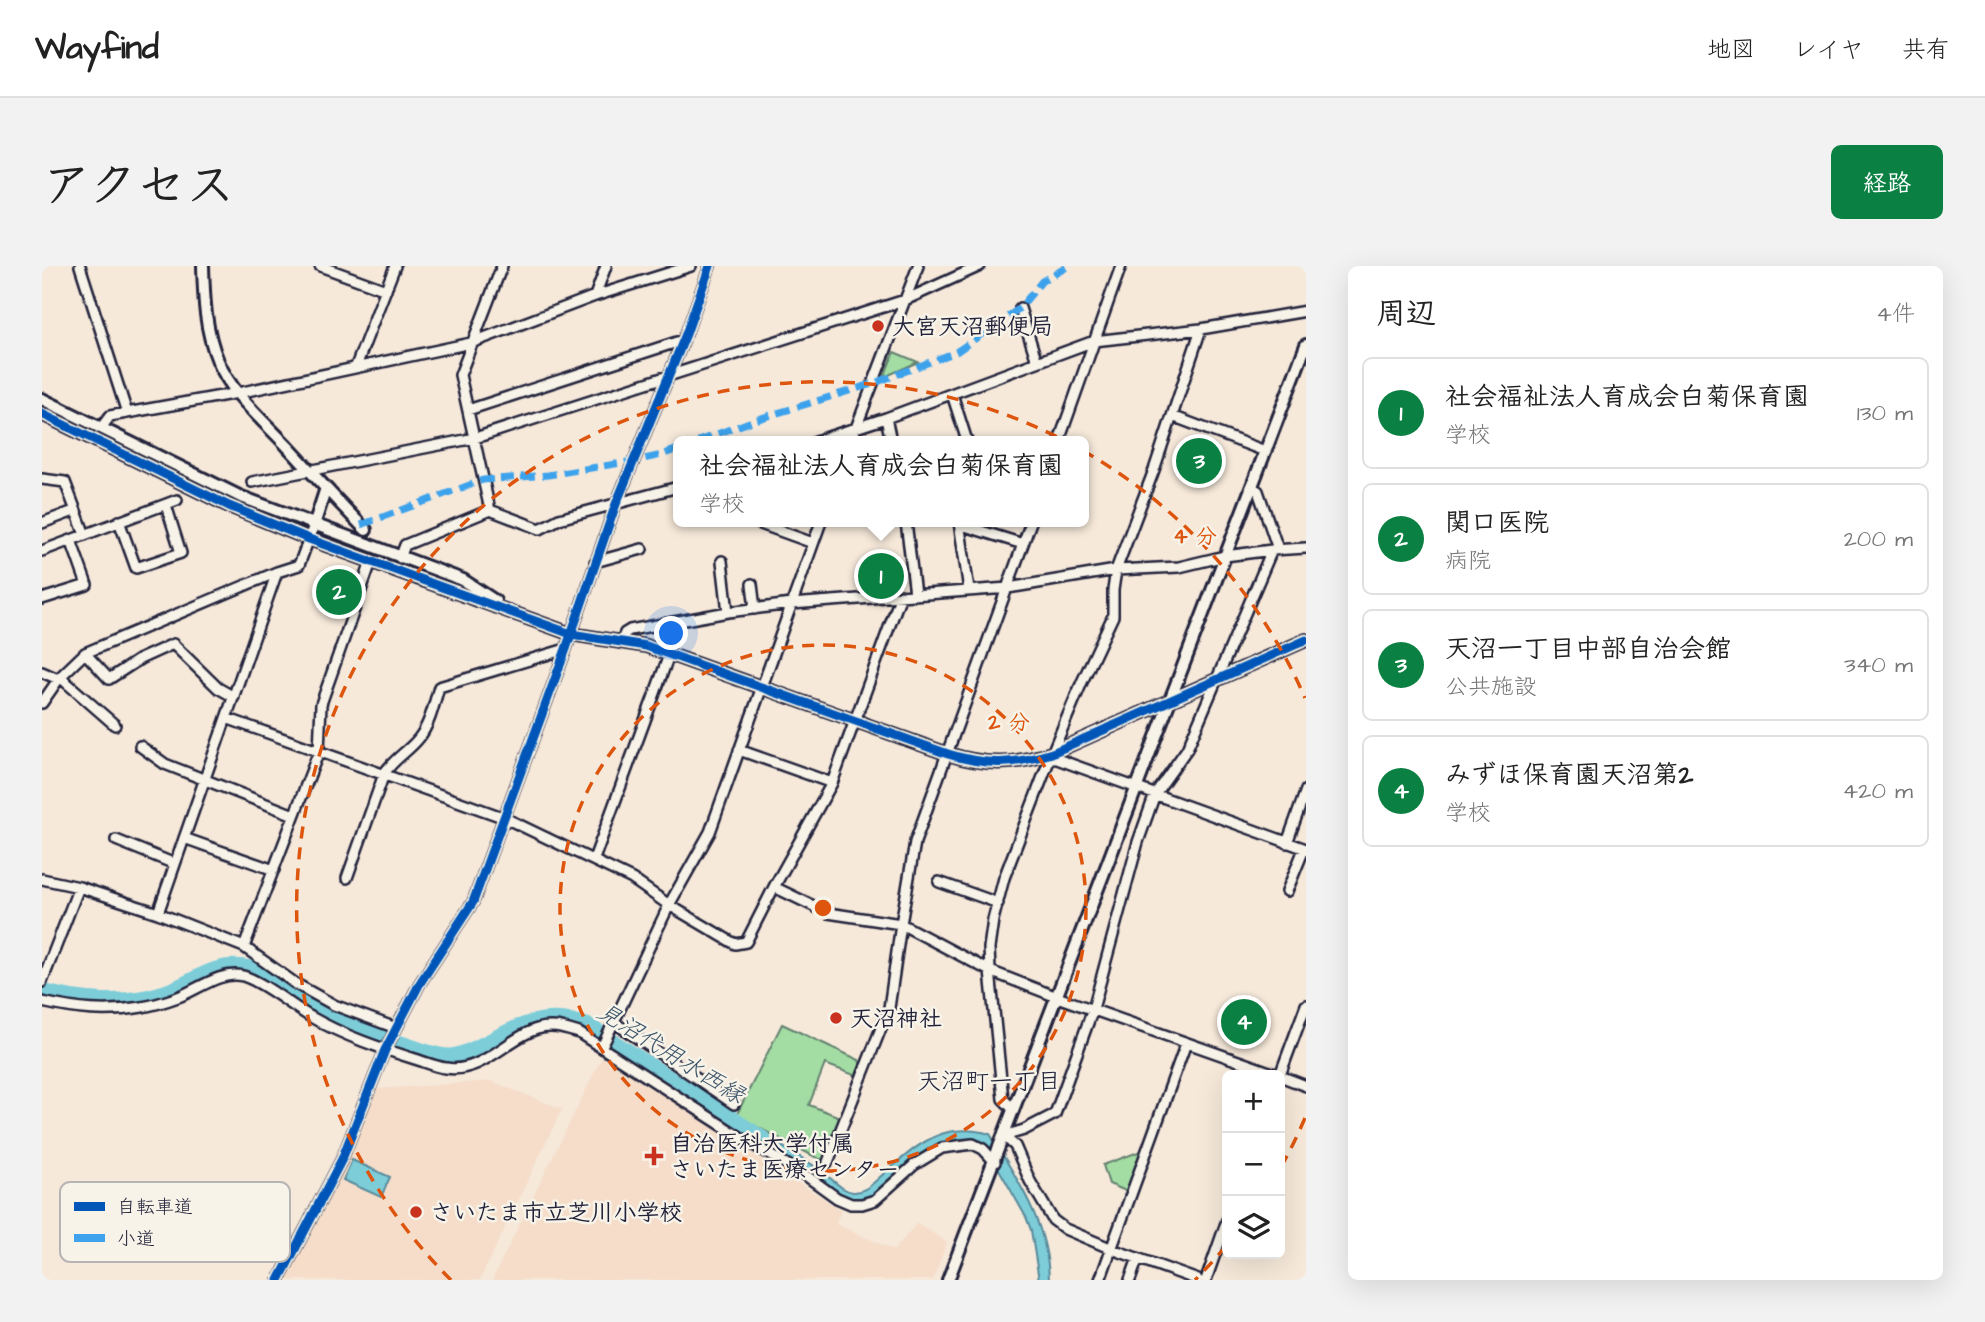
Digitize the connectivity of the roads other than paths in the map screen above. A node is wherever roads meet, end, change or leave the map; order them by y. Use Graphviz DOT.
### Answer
graph roads {
  1 [pos="80,266"];
  2 [pos="203,266"];
  3 [pos="320,266"];
  4 [pos="395,266"];
  5 [pos="502,266"];
  6 [pos="606,266"];
  7 [pos="691,266"];
  8 [pos="710,266"];
  9 [pos="918,266"];
  10 [pos="980,266"];
  11 [pos="1121,266"];
  12 [pos="386,290"];
  13 [pos="595,296"];
  14 [pos="905,300"];
  15 [pos="1020,307"];
  16 [pos="1306,311"];
  17 [pos="1201,329"];
  18 [pos="683,340"];
  19 [pos="1094,341"];
  20 [pos="471,343"];
  21 [pos="1306,345"];
  22 [pos="1037,362"];
  23 [pos="356,366"];
  24 [pos="669,375"];
  25 [pos="238,393"];
  26 [pos="952,394"];
  27 [pos="42,399"];
  28 [pos="468,410"];
  29 [pos="127,413"];
  30 [pos="42,414"];
  31 [pos="1172,416"];
  32 [pos="886,418"];
  33 [pos="101,428"];
  34 [pos="855,429"];
  35 [pos="832,436"];
  36 [pos="853,436"];
  37 [pos="890,436"];
  38 [pos="965,436"];
  39 [pos="1061,436"];
  40 [pos="475,438"];
  41 [pos="1265,451"];
  42 [pos="310,470"];
  43 [pos="42,479"];
  44 [pos="252,482"];
  45 [pos="1251,487"];
  46 [pos="326,488"];
  47 [pos="673,489"];
  48 [pos="177,500"];
  49 [pos="617,504"];
  50 [pos="166,505"];
  51 [pos="489,510"];
  52 [pos="74,511"];
  53 [pos="120,521"];
  54 [pos="42,523"];
  55 [pos="314,525"];
  56 [pos="769,527"];
  57 [pos="819,527"];
  58 [pos="907,527"];
  59 [pos="960,527"];
  60 [pos="968,527"];
  61 [pos="1029,527"];
  62 [pos="366,530"];
  63 [pos="85,536"];
  64 [pos="309,539"];
  65 [pos="71,540"];
  66 [pos="813,543"];
  67 [pos="1023,544"];
  68 [pos="1306,548"];
  69 [pos="642,549"];
  70 [pos="1275,550"];
  71 [pos="42,551"];
  72 [pos="1225,556"];
  73 [pos="400,558"];
  74 [pos="722,561"];
  75 [pos="371,562"];
  76 [pos="596,562"];
  77 [pos="1116,570"];
  78 [pos="277,572"];
  79 [pos="752,584"];
  80 [pos="1008,588"];
  81 [pos="970,590"];
  82 [pos="915,594"];
  83 [pos="901,595"];
  84 [pos="42,598"];
  85 [pos="791,604"];
  86 [pos="755,609"];
  87 [pos="512,612"];
  88 [pos="728,612"];
  89 [pos="571,634"];
  90 [pos="1306,640"];
  91 [pos="621,642"];
  92 [pos="566,649"];
  93 [pos="85,653"];
  94 [pos="669,654"];
  95 [pos="42,672"];
  96 [pos="60,678"];
  97 [pos="1218,678"];
  98 [pos="762,688"];
  99 [pos="234,696"];
  100 [pos="1170,700"];
  101 [pos="42,703"];
  102 [pos="226,718"];
  103 [pos="854,721"];
  104 [pos="115,726"];
  105 [pos="140,746"];
  106 [pos="739,750"];
  107 [pos="319,751"];
  108 [pos="1052,753"];
  109 [pos="948,754"];
  110 [pos="384,774"];
  111 [pos="205,779"];
  112 [pos="832,783"];
  113 [pos="1136,788"];
  114 [pos="1306,790"];
  115 [pos="1155,794"];
  116 [pos="295,816"];
  117 [pos="505,818"];
  118 [pos="184,838"];
  119 [pos="116,840"];
  120 [pos="1287,843"];
  121 [pos="1305,849"];
  122 [pos="594,859"];
  123 [pos="175,864"];
  124 [pos="274,870"];
  125 [pos="347,878"];
  126 [pos="42,879"];
  127 [pos="939,882"];
  128 [pos="79,887"];
  129 [pos="774,887"];
  130 [pos="1287,891"];
  131 [pos="998,903"];
  132 [pos="669,905"];
  133 [pos="158,913"];
  134 [pos="901,924"];
  135 [pos="244,947"];
  136 [pos="990,971"];
  137 [pos="42,982"];
  138 [pos="1057,997"];
  139 [pos="42,1002"];
  140 [pos="1306,1005"];
  141 [pos="1093,1009"];
  142 [pos="614,1024"];
  143 [pos="396,1028"];
  144 [pos="1186,1043"];
  145 [pos="602,1047"];
  146 [pos="385,1050"];
  147 [pos="1264,1070"];
  148 [pos="1281,1070"];
  149 [pos="1285,1077"];
  150 [pos="1306,1086"];
  151 [pos="734,1104"];
  152 [pos="1014,1110"];
  153 [pos="1003,1138"];
  154 [pos="828,1162"];
  155 [pos="994,1163"];
  156 [pos="1222,1234"];
  157 [pos="1112,1249"];
  158 [pos="1138,1258"];
  159 [pos="290,1259"];
  160 [pos="288,1262"];
  161 [pos="279,1280"];
  162 [pos="948,1280"];
  163 [pos="1100,1280"];
  164 [pos="1130,1280"];
  165 [pos="1199,1280"];
  166 [pos="1206,1280"];
  1 -- 29 [label="street"];
  2 -- 25 [label="street"];
  3 -- 12 [label="street"];
  4 -- 12 [label="street"];
  5 -- 20 [label="street"];
  6 -- 13 [label="street"];
  7 -- 13 [label="street"];
  8 -- 18 [label="street"];
  9 -- 14 [label="street"];
  10 -- 14 [label="street"];
  11 -- 19 [label="street"];
  12 -- 23 [label="street"];
  13 -- 20 [label="street"];
  14 -- 24 [label="street"];
  14 -- 34 [label="street"];
  15 -- 22 [label="street"];
  16 -- 17 [label="street"];
  17 -- 19 [label="street"];
  17 -- 31 [label="street"];
  18 -- 24 [label="street"];
  18 -- 28 [label="street"];
  19 -- 22 [label="street"];
  19 -- 39 [label="street"];
  20 -- 23 [label="street"];
  20 -- 28 [label="street"];
  21 -- 41 [label="street"];
  22 -- 26 [label="street"];
  23 -- 25 [label="street"];
  24 -- 40 [label="street"];
  24 -- 49 [label="street"];
  25 -- 29 [label="street"];
  25 -- 42 [label="street"];
  26 -- 32 [label="street"];
  26 -- 38 [label="street"];
  27 -- 33 [label="street"];
  28 -- 40 [label="street"];
  29 -- 33 [label="street"];
  30 -- 64 [label="street"];
  31 -- 41 [label="street"];
  31 -- 77 [label="street"];
  32 -- 34 [label="street"];
  32 -- 37 [label="street"];
  33 -- 55 [label="street"];
  34 -- 35 [label="street"];
  34 -- 36 [label="street"];
  40 -- 42 [label="street"];
  40 -- 51 [label="street"];
  41 -- 45 [label="street"];
  42 -- 44 [label="street"];
  42 -- 46 [label="street"];
  43 -- 52 [label="street"];
  45 -- 70 [label="street"];
  45 -- 72 [label="street"];
  46 -- 55 [label="street"];
  46 -- 62 [label="street"];
  47 -- 49 [label="street"];
  48 -- 50 [label="street"];
  49 -- 51 [label="street"];
  49 -- 76 [label="street"];
  50 -- 53 [label="street"];
  50 -- 53 [label="street"];
  51 -- 73 [label="street"];
  52 -- 54 [label="street"];
  52 -- 63 [label="street"];
  53 -- 63 [label="street"];
  55 -- 64 [label="street"];
  55 -- 73 [label="street"];
  56 -- 66 [label="street"];
  57 -- 66 [label="street"];
  58 -- 82 [label="street"];
  59 -- 81 [label="street"];
  60 -- 67 [label="street"];
  61 -- 67 [label="street"];
  63 -- 65 [label="street"];
  64 -- 75 [label="street"];
  64 -- 78 [label="street"];
  65 -- 71 [label="street"];
  65 -- 84 [label="street"];
  66 -- 85 [label="street"];
  67 -- 80 [label="street"];
  68 -- 70 [label="street"];
  69 -- 76 [label="street"];
  70 -- 72 [label="street"];
  70 -- 97 [label="street"];
  72 -- 77 [label="street"];
  72 -- 100 [label="street"];
  73 -- 87 [label="street"];
  74 -- 88 [label="street"];
  75 -- 87 [label="street"];
  75 -- 107 [label="street"];
  76 -- 89 [label="street"];
  77 -- 80 [label="street"];
  77 -- 108 [label="street"];
  78 -- 93 [label="street"];
  78 -- 99 [label="street"];
  79 -- 86 [label="street"];
  80 -- 81 [label="street"];
  80 -- 109 [label="street"];
  81 -- 82 [label="street"];
  82 -- 83 [label="street"];
  83 -- 85 [label="street"];
  83 -- 103 [label="street"];
  85 -- 86 [label="street"];
  85 -- 98 [label="street"];
  86 -- 88 [label="street"];
  87 -- 89 [label="street"];
  88 -- 91 [label="street"];
  89 -- 91 [label="street"];
  89 -- 92 [label="street"];
  90 -- 97 [label="street"];
  91 -- 94 [label="street"];
  92 -- 110 [label="street"];
  92 -- 117 [label="street"];
  93 -- 96 [label="street"];
  93 -- 99 [label="street"];
  94 -- 98 [label="street"];
  94 -- 122 [label="street"];
  95 -- 96 [label="street"];
  96 -- 101 [label="street"];
  96 -- 104 [label="street"];
  97 -- 100 [label="street"];
  97 -- 115 [label="street"];
  98 -- 103 [label="street"];
  98 -- 106 [label="street"];
  99 -- 102 [label="street"];
  100 -- 108 [label="street"];
  100 -- 113 [label="street"];
  102 -- 107 [label="street"];
  102 -- 111 [label="street"];
  103 -- 109 [label="street"];
  103 -- 112 [label="street"];
  105 -- 111 [label="street"];
  106 -- 112 [label="street"];
  106 -- 132 [label="street"];
  107 -- 110 [label="street"];
  107 -- 116 [label="street"];
  108 -- 109 [label="street"];
  108 -- 113 [label="street"];
  108 -- 131 [label="street"];
  109 -- 134 [label="street"];
  110 -- 117 [label="street"];
  110 -- 125 [label="street"];
  111 -- 116 [label="street"];
  111 -- 118 [label="street"];
  112 -- 129 [label="street"];
  113 -- 115 [label="street"];
  113 -- 138 [label="street"];
  114 -- 120 [label="street"];
  115 -- 120 [label="street"];
  115 -- 141 [label="street"];
  116 -- 124 [label="street"];
  117 -- 122 [label="street"];
  117 -- 143 [label="street"];
  118 -- 123 [label="street"];
  118 -- 124 [label="street"];
  119 -- 123 [label="street"];
  120 -- 121 [label="street"];
  121 -- 130 [label="street"];
  122 -- 132 [label="street"];
  123 -- 133 [label="street"];
  124 -- 135 [label="street"];
  126 -- 128 [label="street"];
  127 -- 131 [label="street"];
  128 -- 133 [label="street"];
  128 -- 137 [label="street"];
  129 -- 132 [label="street"];
  129 -- 134 [label="street"];
  131 -- 136 [label="street"];
  132 -- 142 [label="street"];
  133 -- 135 [label="street"];
  134 -- 136 [label="street"];
  134 -- 154 [label="street"];
  135 -- 143 [label="street"];
  136 -- 138 [label="street"];
  136 -- 152 [label="street"];
  138 -- 141 [label="street"];
  138 -- 152 [label="street"];
  139 -- 146 [label="street"];
  140 -- 148 [label="street"];
  141 -- 144 [label="street"];
  141 -- 153 [label="street"];
  142 -- 145 [label="street"];
  142 -- 151 [label="street"];
  143 -- 146 [label="street"];
  144 -- 147 [label="street"];
  144 -- 157 [label="street"];
  145 -- 146 [label="street"];
  145 -- 155 [label="street"];
  146 -- 159 [label="street"];
  149 -- 150 [label="street"];
  152 -- 153 [label="street"];
  153 -- 155 [label="street"];
  153 -- 157 [label="street"];
  155 -- 162 [label="street"];
  156 -- 166 [label="street"];
  157 -- 158 [label="street"];
  157 -- 163 [label="street"];
  158 -- 164 [label="street"];
  158 -- 165 [label="street"];
  160 -- 161 [label="street"];
}
